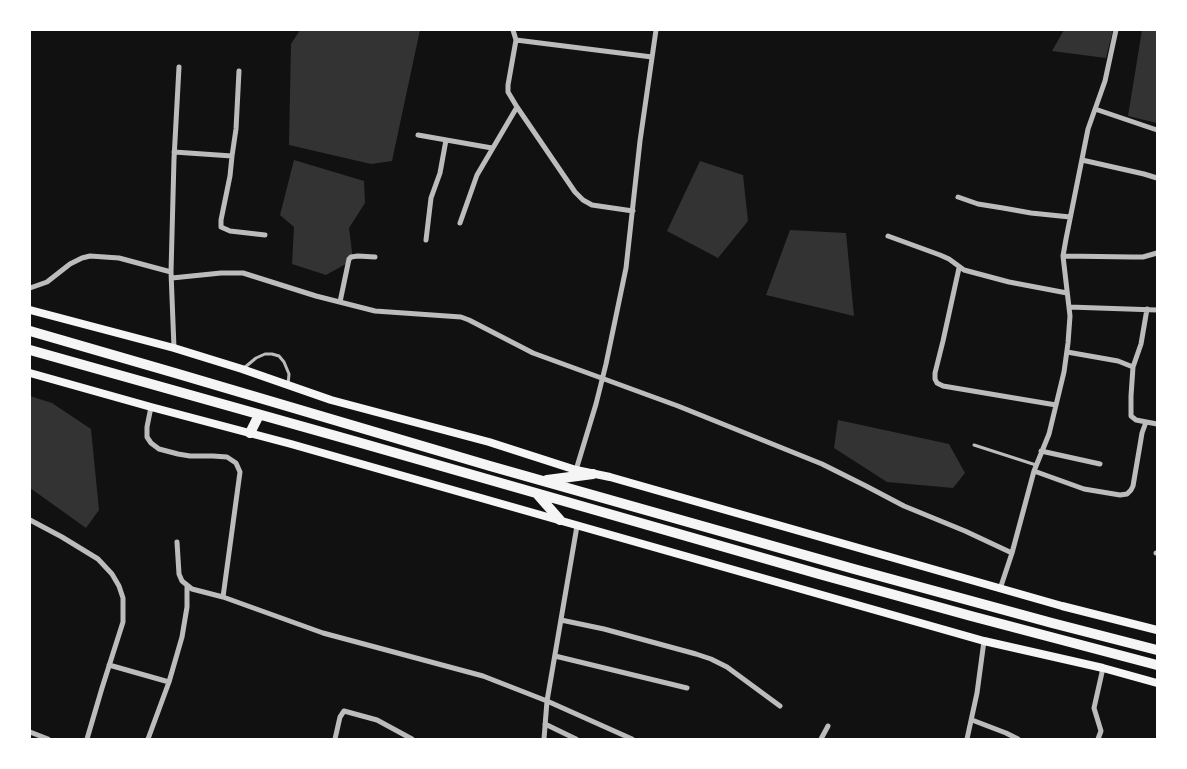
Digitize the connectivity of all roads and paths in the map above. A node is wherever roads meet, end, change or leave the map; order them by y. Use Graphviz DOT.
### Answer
graph roads {
  1 [pos="513,30"];
  2 [pos="656,30"];
  3 [pos="1116,30"];
  4 [pos="516,40"];
  5 [pos="652,57"];
  6 [pos="179,67"];
  7 [pos="239,71"];
  8 [pos="517,107"];
  9 [pos="1095,109"];
  10 [pos="1157,130"];
  11 [pos="418,135"];
  12 [pos="446,140"];
  13 [pos="492,148"];
  14 [pos="174,152"];
  15 [pos="232,156"];
  16 [pos="1082,160"];
  17 [pos="1157,178"];
  18 [pos="958,197"];
  19 [pos="633,212"];
  20 [pos="1070,217"];
  21 [pos="460,223"];
  22 [pos="265,235"];
  23 [pos="888,236"];
  24 [pos="426,240"];
  25 [pos="1157,252"];
  26 [pos="1063,256"];
  27 [pos="375,257"];
  28 [pos="959,268"];
  29 [pos="171,275"];
  30 [pos="30,288"];
  31 [pos="1067,293"];
  32 [pos="340,302"];
  33 [pos="1069,307"];
  34 [pos="1147,309"];
  35 [pos="30,310"];
  36 [pos="1157,310"];
  37 [pos="30,331"];
  38 [pos="174,348"];
  39 [pos="30,350"];
  40 [pos="1067,352"];
  41 [pos="1134,367"];
  42 [pos="242,369"];
  43 [pos="30,372"];
  44 [pos="603,378"];
  45 [pos="288,386"];
  46 [pos="1056,405"];
  47 [pos="151,407"];
  48 [pos="259,415"];
  49 [pos="1146,422"];
  50 [pos="1157,424"];
  51 [pos="250,433"];
  52 [pos="974,445"];
  53 [pos="1041,451"];
  54 [pos="1100,464"];
  55 [pos="1035,468"];
  56 [pos="576,470"];
  57 [pos="593,474"];
  58 [pos="542,480"];
  59 [pos="538,495"];
  60 [pos="30,520"];
  61 [pos="560,520"];
  62 [pos="577,526"];
  63 [pos="178,542"];
  64 [pos="1012,553"];
  65 [pos="187,585"];
  66 [pos="1000,589"];
  67 [pos="223,597"];
  68 [pos="561,620"];
  69 [pos="1157,630"];
  70 [pos="984,641"];
  71 [pos="1157,650"];
  72 [pos="555,656"];
  73 [pos="1157,664"];
  74 [pos="109,665"];
  75 [pos="1103,668"];
  76 [pos="169,682"];
  77 [pos="1157,683"];
  78 [pos="687,688"];
  79 [pos="547,701"];
  80 [pos="780,706"];
  81 [pos="972,720"];
  82 [pos="546,724"];
  83 [pos="828,726"];
  84 [pos="30,732"];
  85 [pos="48,739"];
  86 [pos="87,739"];
  87 [pos="148,739"];
  88 [pos="335,739"];
  89 [pos="412,739"];
  90 [pos="544,739"];
  91 [pos="576,739"];
  92 [pos="632,739"];
  93 [pos="821,739"];
  94 [pos="967,739"];
  95 [pos="1018,739"];
  96 [pos="1098,739"];
  1 -- 4 [label="street"];
  2 -- 5 [label="street"];
  3 -- 9 [label="street"];
  4 -- 5 [label="street"];
  4 -- 8 [label="street"];
  5 -- 19 [label="street"];
  6 -- 14 [label="street"];
  7 -- 15 [label="street"];
  8 -- 13 [label="street"];
  8 -- 19 [label="street"];
  9 -- 10 [label="street"];
  9 -- 16 [label="street"];
  11 -- 12 [label="street"];
  12 -- 13 [label="street"];
  12 -- 24 [label="street"];
  13 -- 21 [label="street"];
  14 -- 15 [label="street"];
  14 -- 29 [label="street"];
  15 -- 22 [label="street"];
  16 -- 17 [label="street"];
  16 -- 20 [label="street"];
  18 -- 20 [label="street"];
  19 -- 44 [label="street"];
  20 -- 26 [label="street"];
  23 -- 28 [label="street"];
  25 -- 26 [label="street"];
  26 -- 31 [label="street"];
  27 -- 32 [label="street"];
  28 -- 31 [label="street"];
  28 -- 46 [label="street"];
  29 -- 30 [label="street"];
  29 -- 32 [label="street"];
  29 -- 38 [label="street"];
  31 -- 33 [label="street"];
  32 -- 44 [label="street"];
  33 -- 34 [label="street"];
  33 -- 40 [label="street"];
  34 -- 36 [label="street"];
  34 -- 41 [label="street"];
  35 -- 38 [label="main road"];
  37 -- 58 [label="highway"];
  38 -- 42 [label="main road"];
  39 -- 48 [label="highway"];
  40 -- 41 [label="street"];
  40 -- 46 [label="street"];
  41 -- 49 [label="street"];
  42 -- 45 [label="main road"];
  42 -- 45 [label="lane"];
  43 -- 47 [label="main road"];
  44 -- 56 [label="street"];
  44 -- 64 [label="street"];
  45 -- 56 [label="main road"];
  46 -- 53 [label="street"];
  47 -- 51 [label="main road"];
  47 -- 67 [label="street"];
  48 -- 51 [label="highway"];
  48 -- 59 [label="highway"];
  49 -- 50 [label="street"];
  49 -- 55 [label="street"];
  51 -- 61 [label="main road"];
  52 -- 55 [label="lane"];
  53 -- 54 [label="street"];
  53 -- 55 [label="street"];
  55 -- 64 [label="street"];
  56 -- 57 [label="main road"];
  57 -- 58 [label="highway"];
  57 -- 66 [label="main road"];
  58 -- 71 [label="highway"];
  59 -- 61 [label="highway"];
  59 -- 73 [label="highway"];
  60 -- 74 [label="street"];
  61 -- 62 [label="main road"];
  62 -- 68 [label="street"];
  62 -- 70 [label="main road"];
  63 -- 65 [label="street"];
  64 -- 66 [label="street"];
  65 -- 67 [label="street"];
  65 -- 76 [label="street"];
  66 -- 69 [label="main road"];
  67 -- 79 [label="street"];
  68 -- 72 [label="street"];
  68 -- 80 [label="street"];
  70 -- 75 [label="main road"];
  70 -- 81 [label="street"];
  72 -- 78 [label="street"];
  72 -- 79 [label="street"];
  74 -- 76 [label="street"];
  74 -- 86 [label="street"];
  75 -- 77 [label="main road"];
  75 -- 96 [label="street"];
  76 -- 87 [label="street"];
  79 -- 82 [label="street"];
  79 -- 92 [label="street"];
  81 -- 94 [label="street"];
  81 -- 95 [label="street"];
  82 -- 90 [label="street"];
  82 -- 91 [label="street"];
  83 -- 93 [label="street"];
  84 -- 85 [label="street"];
  88 -- 89 [label="street"];
}
